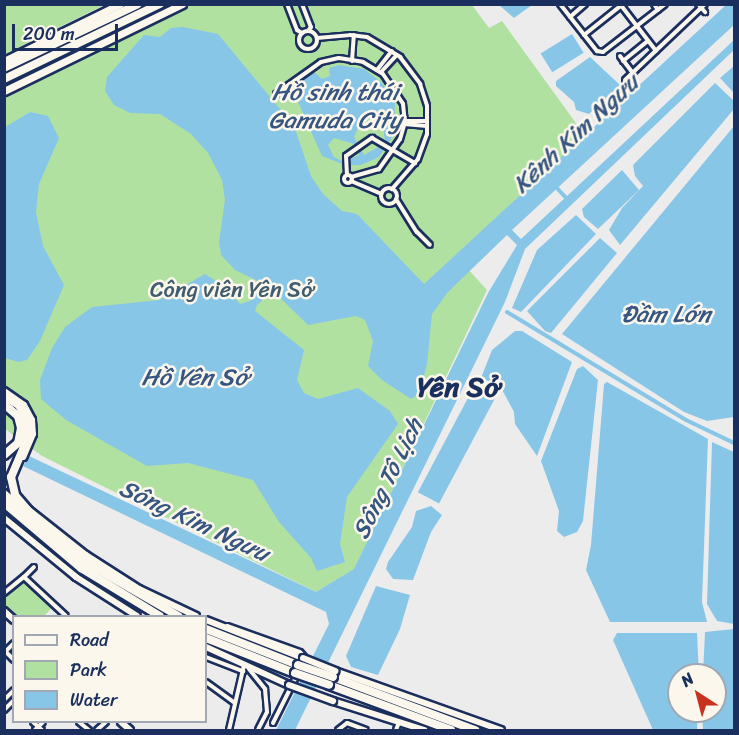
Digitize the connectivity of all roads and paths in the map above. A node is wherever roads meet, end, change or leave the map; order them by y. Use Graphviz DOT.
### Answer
graph roads {
  1 [pos="120,4"];
  2 [pos="138,4"];
  3 [pos="160,4"];
  4 [pos="182,4"];
  5 [pos="287,4"];
  6 [pos="302,4"];
  7 [pos="560,4"];
  8 [pos="585,4"];
  9 [pos="654,4"];
  10 [pos="665,4"];
  11 [pos="705,4"];
  12 [pos="621,5"];
  13 [pos="701,8"];
  14 [pos="658,10"];
  15 [pos="570,17"];
  16 [pos="637,26"];
  17 [pos="308,31"];
  18 [pos="302,33"];
  19 [pos="584,35"];
  20 [pos="355,36"];
  21 [pos="317,38"];
  22 [pos="648,40"];
  23 [pos="392,51"];
  24 [pos="656,51"];
  25 [pos="397,55"];
  26 [pos="4,61"];
  27 [pos="353,61"];
  28 [pos="4,68"];
  29 [pos="379,71"];
  30 [pos="632,72"];
  31 [pos="4,79"];
  32 [pos="625,80"];
  33 [pos="4,91"];
  34 [pos="276,94"];
  35 [pos="404,122"];
  36 [pos="427,123"];
  37 [pos="394,150"];
  38 [pos="415,163"];
  39 [pos="351,179"];
  40 [pos="392,189"];
  41 [pos="381,194"];
  42 [pos="396,199"];
  43 [pos="430,244"];
  44 [pos="4,393"];
  45 [pos="4,404"];
  46 [pos="4,455"];
  47 [pos="4,494"];
  48 [pos="4,506"];
  49 [pos="4,518"];
  50 [pos="26,519"];
  51 [pos="34,567"];
  52 [pos="24,577"];
  53 [pos="4,593"];
  54 [pos="65,615"];
  55 [pos="136,615"];
  56 [pos="158,615"];
  57 [pos="176,615"];
  58 [pos="194,615"];
  59 [pos="207,620"];
  60 [pos="223,626"];
  61 [pos="207,629"];
  62 [pos="207,638"];
  63 [pos="207,648"];
  64 [pos="207,657"];
  65 [pos="298,665"];
  66 [pos="243,668"];
  67 [pos="332,678"];
  68 [pos="207,683"];
  69 [pos="235,703"];
  70 [pos="399,722"];
  71 [pos="273,723"];
  72 [pos="344,729"];
  73 [pos="229,730"];
  74 [pos="258,730"];
  75 [pos="338,730"];
  76 [pos="366,730"];
  77 [pos="396,730"];
  78 [pos="424,730"];
  79 [pos="451,730"];
  80 [pos="475,730"];
  81 [pos="501,730"];
  1 -- 26 [label="main road"];
  2 -- 28 [label="highway"];
  3 -- 31 [label="highway"];
  4 -- 33 [label="main road"];
  5 -- 18 [label="street"];
  6 -- 17 [label="street"];
  7 -- 15 [label="street"];
  8 -- 15 [label="street"];
  9 -- 14 [label="street"];
  10 -- 14 [label="street"];
  11 -- 13 [label="street"];
  12 -- 16 [label="street"];
  12 -- 19 [label="street"];
  13 -- 24 [label="street"];
  14 -- 16 [label="street"];
  15 -- 19 [label="street"];
  16 -- 19 [label="street"];
  16 -- 22 [label="street"];
  17 -- 18 [label="street"];
  17 -- 21 [label="street"];
  18 -- 21 [label="street"];
  20 -- 21 [label="street"];
  20 -- 23 [label="street"];
  20 -- 27 [label="street"];
  22 -- 24 [label="street"];
  22 -- 30 [label="street"];
  23 -- 25 [label="street"];
  23 -- 29 [label="street"];
  24 -- 30 [label="street"];
  25 -- 29 [label="street"];
  25 -- 36 [label="street"];
  27 -- 29 [label="street"];
  27 -- 34 [label="street"];
  29 -- 35 [label="street"];
  30 -- 32 [label="street"];
  35 -- 36 [label="street"];
  35 -- 37 [label="street"];
  36 -- 38 [label="street"];
  37 -- 38 [label="street"];
  37 -- 39 [label="street"];
  37 -- 39 [label="street"];
  38 -- 40 [label="street"];
  39 -- 41 [label="street"];
  40 -- 41 [label="street"];
  40 -- 42 [label="street"];
  41 -- 42 [label="street"];
  42 -- 43 [label="street"];
  44 -- 50 [label="highway"];
  44 -- 58 [label="street"];
  45 -- 46 [label="highway"];
  47 -- 50 [label="highway"];
  48 -- 50 [label="highway"];
  49 -- 55 [label="street"];
  50 -- 56 [label="highway"];
  50 -- 57 [label="highway"];
  51 -- 52 [label="street"];
  52 -- 53 [label="street"];
  52 -- 54 [label="street"];
  59 -- 60 [label="street"];
  60 -- 65 [label="street"];
  60 -- 71 [label="street"];
  61 -- 65 [label="highway"];
  62 -- 65 [label="highway"];
  63 -- 66 [label="street"];
  64 -- 66 [label="street"];
  65 -- 67 [label="highway, bridge"];
  65 -- 67 [label="street, bridge"];
  66 -- 69 [label="street"];
  66 -- 70 [label="street, bridge"];
  66 -- 74 [label="street"];
  67 -- 79 [label="highway"];
  67 -- 80 [label="highway"];
  67 -- 81 [label="street"];
  68 -- 69 [label="street"];
  69 -- 73 [label="street"];
  70 -- 77 [label="street"];
  70 -- 78 [label="street"];
  72 -- 75 [label="street"];
  72 -- 76 [label="street"];
}
